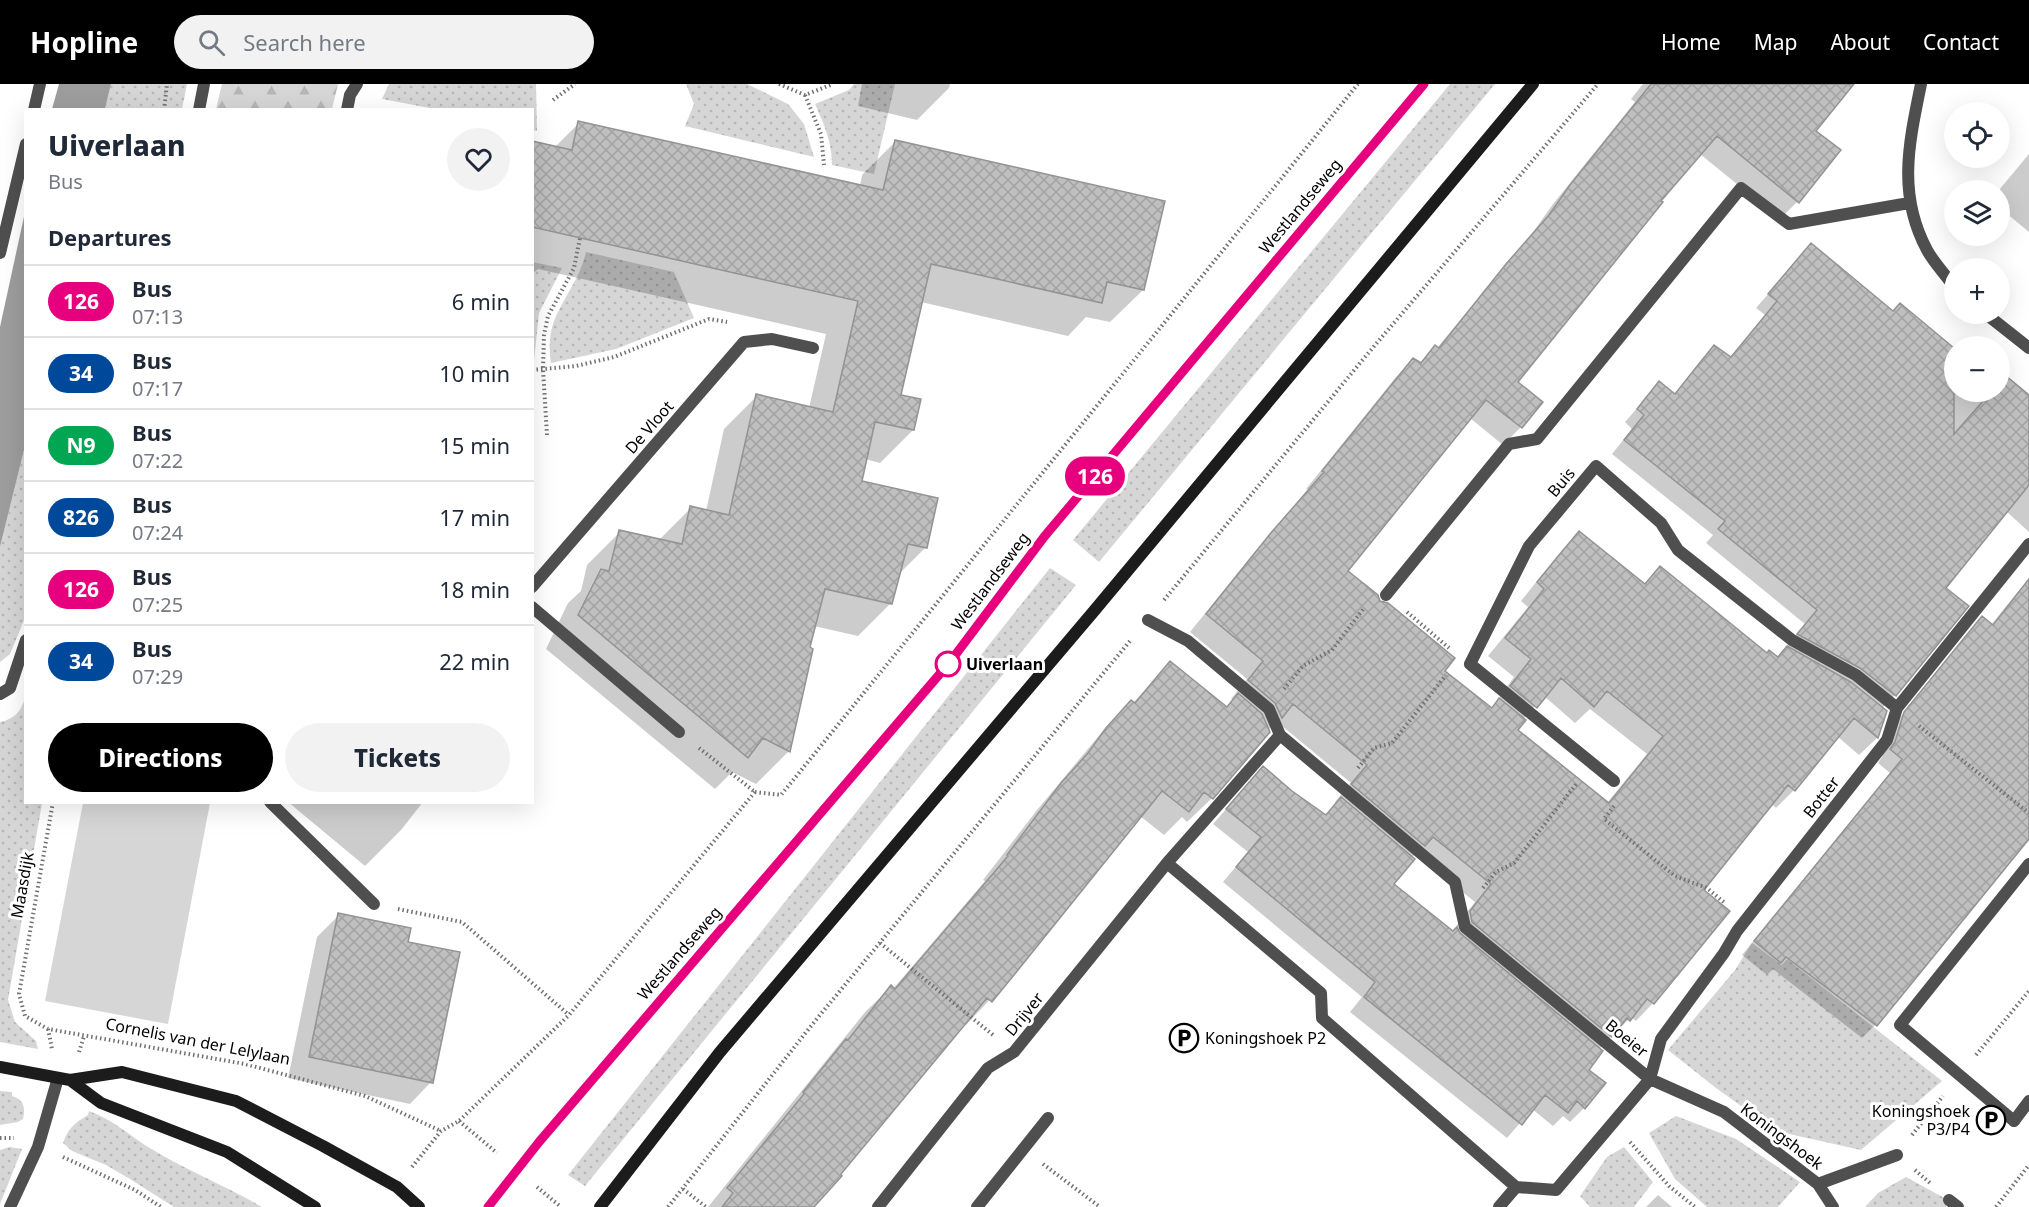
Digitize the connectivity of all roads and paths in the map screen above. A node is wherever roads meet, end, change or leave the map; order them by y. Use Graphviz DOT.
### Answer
graph roads {
  1 [pos="40,84"];
  2 [pos="167,84"];
  3 [pos="204,84"];
  4 [pos="357,84"];
  5 [pos="575,84"];
  6 [pos="778,84"];
  7 [pos="833,84"];
  8 [pos="1358,84"];
  9 [pos="1424,84"];
  10 [pos="1533,84"];
  11 [pos="1921,84"];
  12 [pos="804,95"];
  13 [pos="553,100"];
  14 [pos="34,108"];
  15 [pos="164,108"];
  16 [pos="199,108"];
  17 [pos="347,108"];
  18 [pos="24,152"];
  19 [pos="824,165"];
  20 [pos="1909,203"];
  21 [pos="580,238"];
  22 [pos="0,253"];
  23 [pos="1944,273"];
  24 [pos="1999,324"];
  25 [pos="755,340"];
  26 [pos="813,348"];
  27 [pos="2029,348"];
  28 [pos="534,369"];
  29 [pos="543,369"];
  30 [pos="547,435"];
  31 [pos="2029,544"];
  32 [pos="534,585"];
  33 [pos="1386,595"];
  34 [pos="534,609"];
  35 [pos="1148,620"];
  36 [pos="24,646"];
  37 [pos="1470,664"];
  38 [pos="0,694"];
  39 [pos="1897,708"];
  40 [pos="1269,709"];
  41 [pos="679,732"];
  42 [pos="1280,735"];
  43 [pos="1593,764"];
  44 [pos="1614,782"];
  45 [pos="1342,787"];
  46 [pos="754,792"];
  47 [pos="53,804"];
  48 [pos="272,804"];
  49 [pos="2029,813"];
  50 [pos="1167,863"];
  51 [pos="2029,864"];
  52 [pos="374,904"];
  53 [pos="1462,912"];
  54 [pos="1745,920"];
  55 [pos="880,943"];
  56 [pos="569,1014"];
  57 [pos="48,1029"];
  58 [pos="1014,1052"];
  59 [pos="0,1067"];
  60 [pos="1650,1078"];
  61 [pos="64,1079"];
  62 [pos="2029,1101"];
  63 [pos="1048,1118"];
  64 [pos="1611,1125"];
  65 [pos="0,1138"];
  66 [pos="38,1147"];
  67 [pos="1023,1149"];
  68 [pos="1897,1155"];
  69 [pos="2029,1165"];
  70 [pos="1818,1184"];
  71 [pos="1516,1187"];
  72 [pos="682,1189"];
  73 [pos="1954,1203"];
  74 [pos="10,1207"];
  75 [pos="161,1207"];
  76 [pos="315,1207"];
  77 [pos="419,1207"];
  78 [pos="488,1207"];
  79 [pos="600,1207"];
  80 [pos="706,1207"];
  81 [pos="878,1207"];
  82 [pos="977,1207"];
  83 [pos="1100,1207"];
  84 [pos="1499,1207"];
  85 [pos="1695,1207"];
  86 [pos="1833,1207"];
  87 [pos="1996,1207"];
  1 -- 14 [label="street"];
  2 -- 15 [label="path"];
  3 -- 16 [label="street"];
  4 -- 17 [label="street"];
  5 -- 13 [label="path"];
  6 -- 12 [label="path"];
  7 -- 12 [label="path"];
  8 -- 46 [label="path, Westlandseweg"];
  9 -- 78 [label="main road, Westlandseweg"];
  10 -- 79 [label="main road"];
  11 -- 20 [label="street"];
  12 -- 19 [label="path"];
  18 -- 22 [label="street"];
  20 -- 23 [label="street"];
  20 -- 33 [label="street"];
  21 -- 29 [label="path"];
  24 -- 27 [label="street"];
  25 -- 26 [label="street"];
  25 -- 29 [label="path"];
  25 -- 32 [label="street, De Vloot"];
  28 -- 29 [label="path"];
  29 -- 30 [label="path"];
  31 -- 39 [label="street, Botter"];
  33 -- 37 [label="path"];
  33 -- 40 [label="path"];
  34 -- 41 [label="street"];
  35 -- 40 [label="street"];
  36 -- 38 [label="street"];
  37 -- 39 [label="street, Buis"];
  37 -- 43 [label="street"];
  37 -- 45 [label="path"];
  39 -- 49 [label="path"];
  39 -- 54 [label="street, Botter"];
  40 -- 42 [label="street"];
  41 -- 46 [label="path"];
  42 -- 45 [label="street, Boeier"];
  42 -- 50 [label="street"];
  43 -- 44 [label="street"];
  43 -- 53 [label="path"];
  44 -- 54 [label="path"];
  45 -- 53 [label="street, Boeier"];
  46 -- 56 [label="path"];
  47 -- 57 [label="path, Maasdijk"];
  48 -- 52 [label="street"];
  50 -- 58 [label="street, Drijver"];
  50 -- 71 [label="street"];
  51 -- 62 [label="street"];
  52 -- 56 [label="path"];
  53 -- 60 [label="street, Boeier"];
  54 -- 60 [label="street, Botter"];
  55 -- 58 [label="path"];
  56 -- 57 [label="path, Cornelis van der Lelylaan"];
  58 -- 81 [label="street, Drijver"];
  59 -- 61 [label="main road"];
  60 -- 64 [label="street, Boeier"];
  60 -- 70 [label="street, Koningshoek"];
  61 -- 66 [label="street"];
  61 -- 76 [label="main road"];
  61 -- 77 [label="main road"];
  63 -- 67 [label="street"];
  64 -- 71 [label="street, Boeier"];
  64 -- 85 [label="path"];
  65 -- 66 [label="path"];
  66 -- 74 [label="street"];
  66 -- 75 [label="path"];
  67 -- 82 [label="street"];
  67 -- 83 [label="path"];
  68 -- 70 [label="street, Koningshoek"];
  68 -- 73 [label="path"];
  69 -- 87 [label="path"];
  70 -- 86 [label="street"];
  71 -- 84 [label="street"];
  72 -- 80 [label="path"];
}
